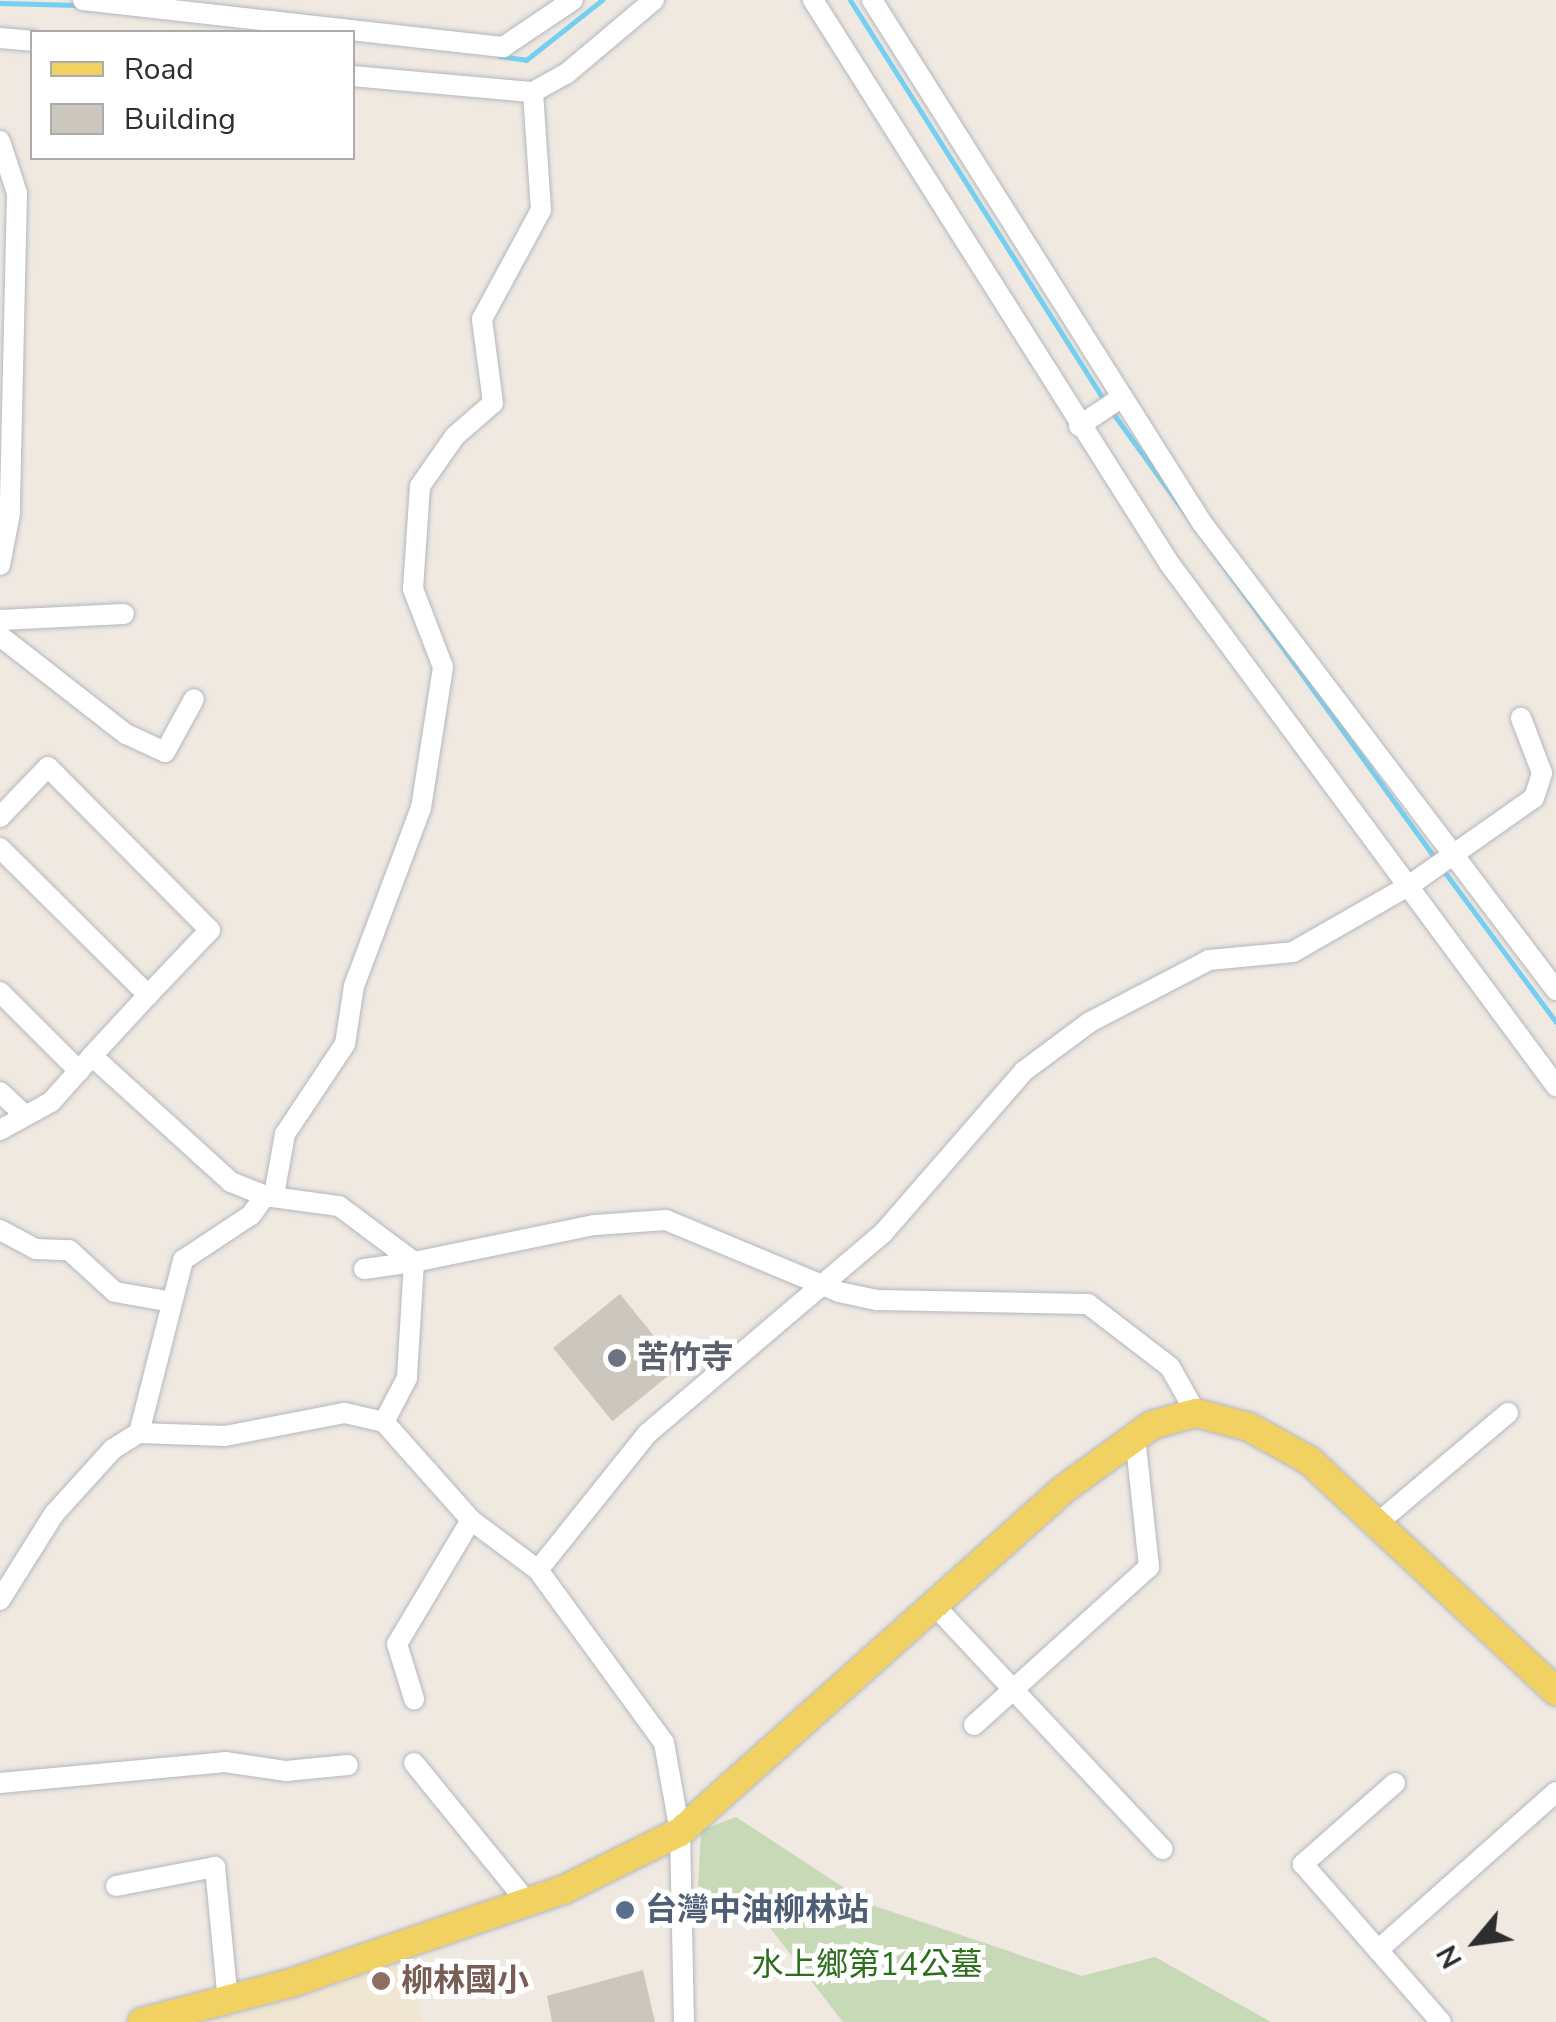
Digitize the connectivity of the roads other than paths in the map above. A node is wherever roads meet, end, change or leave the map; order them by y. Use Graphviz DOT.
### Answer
graph roads {
  1 [pos="83,0"];
  2 [pos="573,0"];
  3 [pos="654,0"];
  4 [pos="813,0"];
  5 [pos="872,0"];
  6 [pos="351,30"];
  7 [pos="355,30"];
  8 [pos="0,38"];
  9 [pos="30,40"];
  10 [pos="355,76"];
  11 [pos="533,92"];
  12 [pos="0,141"];
  13 [pos="1122,397"];
  14 [pos="1079,426"];
  15 [pos="1,557"];
  16 [pos="124,614"];
  17 [pos="0,620"];
  18 [pos="0,636"];
  19 [pos="194,699"];
  20 [pos="1520,718"];
  21 [pos="0,817"];
  22 [pos="0,848"];
  23 [pos="1452,854"];
  24 [pos="1410,885"];
  25 [pos="1556,990"];
  26 [pos="0,992"];
  27 [pos="148,995"];
  28 [pos="85,1063"];
  29 [pos="1556,1086"];
  30 [pos="0,1092"];
  31 [pos="24,1114"];
  32 [pos="0,1130"];
  33 [pos="270,1196"];
  34 [pos="0,1230"];
  35 [pos="414,1262"];
  36 [pos="364,1269"];
  37 [pos="818,1284"];
  38 [pos="167,1301"];
  39 [pos="1196,1413"];
  40 [pos="1508,1413"];
  41 [pos="384,1422"];
  42 [pos="140,1432"];
  43 [pos="1135,1437"];
  44 [pos="472,1520"];
  45 [pos="1379,1522"];
  46 [pos="538,1570"];
  47 [pos="0,1600"];
  48 [pos="935,1606"];
  49 [pos="1016,1686"];
  50 [pos="1556,1691"];
  51 [pos="414,1699"];
  52 [pos="974,1725"];
  53 [pos="414,1763"];
  54 [pos="348,1765"];
  55 [pos="0,1783"];
  56 [pos="1394,1783"];
  57 [pos="1556,1792"];
  58 [pos="680,1832"];
  59 [pos="1162,1849"];
  60 [pos="116,1886"];
  61 [pos="527,1902"];
  62 [pos="1378,1950"];
  63 [pos="228,2002"];
  64 [pos="142,2022"];
  65 [pos="684,2022"];
  66 [pos="1441,2022"];
  1 -- 6 [label="street"];
  2 -- 7 [label="street"];
  3 -- 11 [label="street"];
  4 -- 14 [label="street"];
  5 -- 13 [label="street"];
  8 -- 9 [label="street"];
  10 -- 11 [label="street"];
  11 -- 33 [label="street"];
  12 -- 15 [label="street"];
  13 -- 14 [label="street"];
  13 -- 23 [label="street"];
  14 -- 24 [label="street"];
  16 -- 17 [label="street"];
  18 -- 19 [label="street"];
  20 -- 23 [label="street"];
  21 -- 27 [label="street"];
  22 -- 27 [label="street"];
  23 -- 24 [label="street"];
  23 -- 25 [label="street"];
  24 -- 29 [label="street"];
  24 -- 37 [label="street"];
  26 -- 28 [label="street"];
  27 -- 28 [label="street"];
  28 -- 31 [label="street"];
  28 -- 33 [label="street"];
  30 -- 31 [label="street"];
  31 -- 32 [label="street"];
  33 -- 35 [label="street"];
  33 -- 38 [label="street"];
  34 -- 38 [label="street"];
  35 -- 36 [label="street"];
  35 -- 37 [label="street"];
  35 -- 41 [label="street"];
  37 -- 39 [label="street"];
  37 -- 46 [label="street"];
  38 -- 42 [label="street"];
  39 -- 43 [label="main road"];
  39 -- 45 [label="main road"];
  40 -- 45 [label="street"];
  41 -- 42 [label="street"];
  41 -- 44 [label="street"];
  42 -- 47 [label="street"];
  43 -- 48 [label="main road"];
  43 -- 49 [label="street"];
  44 -- 46 [label="street"];
  44 -- 51 [label="street"];
  45 -- 50 [label="main road"];
  46 -- 58 [label="street"];
  48 -- 49 [label="street"];
  48 -- 58 [label="main road"];
  49 -- 52 [label="street"];
  49 -- 59 [label="street"];
  53 -- 61 [label="street"];
  54 -- 55 [label="street"];
  56 -- 62 [label="street"];
  57 -- 62 [label="street"];
  58 -- 61 [label="main road"];
  58 -- 65 [label="street"];
  60 -- 63 [label="street"];
  61 -- 63 [label="main road"];
  62 -- 66 [label="street"];
  63 -- 64 [label="main road"];
}
